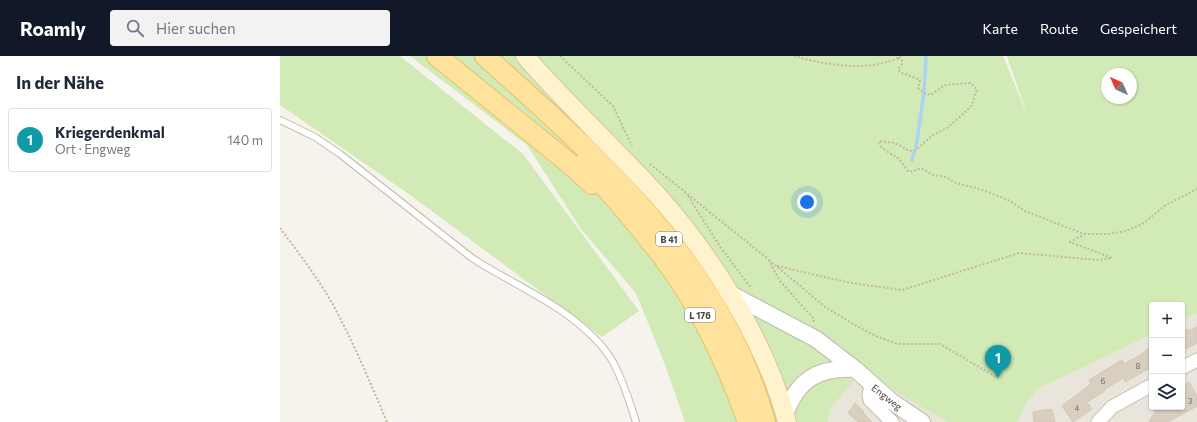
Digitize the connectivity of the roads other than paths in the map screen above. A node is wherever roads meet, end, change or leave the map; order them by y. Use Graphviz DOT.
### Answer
graph roads {
  1 [pos="437,56"];
  2 [pos="485,56"];
  3 [pos="525,56"];
  4 [pos="524,91"];
  5 [pos="280,120"];
  6 [pos="632,220"];
  7 [pos="729,293"];
  8 [pos="1197,360"];
  9 [pos="1185,366"];
  10 [pos="855,370"];
  11 [pos="871,385"];
  12 [pos="1149,386"];
  13 [pos="786,419"];
  14 [pos="636,422"];
  15 [pos="748,422"];
  16 [pos="765,422"];
  17 [pos="892,422"];
  18 [pos="922,422"];
  19 [pos="1098,422"];
  1 -- 6 [label="main road"];
  2 -- 4 [label="main road, B 41"];
  3 -- 7 [label="main road"];
  4 -- 6 [label="main road, L 176"];
  4 -- 16 [label="main road, B 41"];
  5 -- 14 [label="lane"];
  6 -- 15 [label="main road, L 176"];
  7 -- 10 [label="street, Engweg"];
  7 -- 13 [label="main road"];
  8 -- 9 [label="street"];
  10 -- 11 [label="street, Engweg"];
  10 -- 13 [label="street"];
  11 -- 17 [label="street"];
  11 -- 18 [label="street, Engweg"];
  12 -- 19 [label="street"];
}
